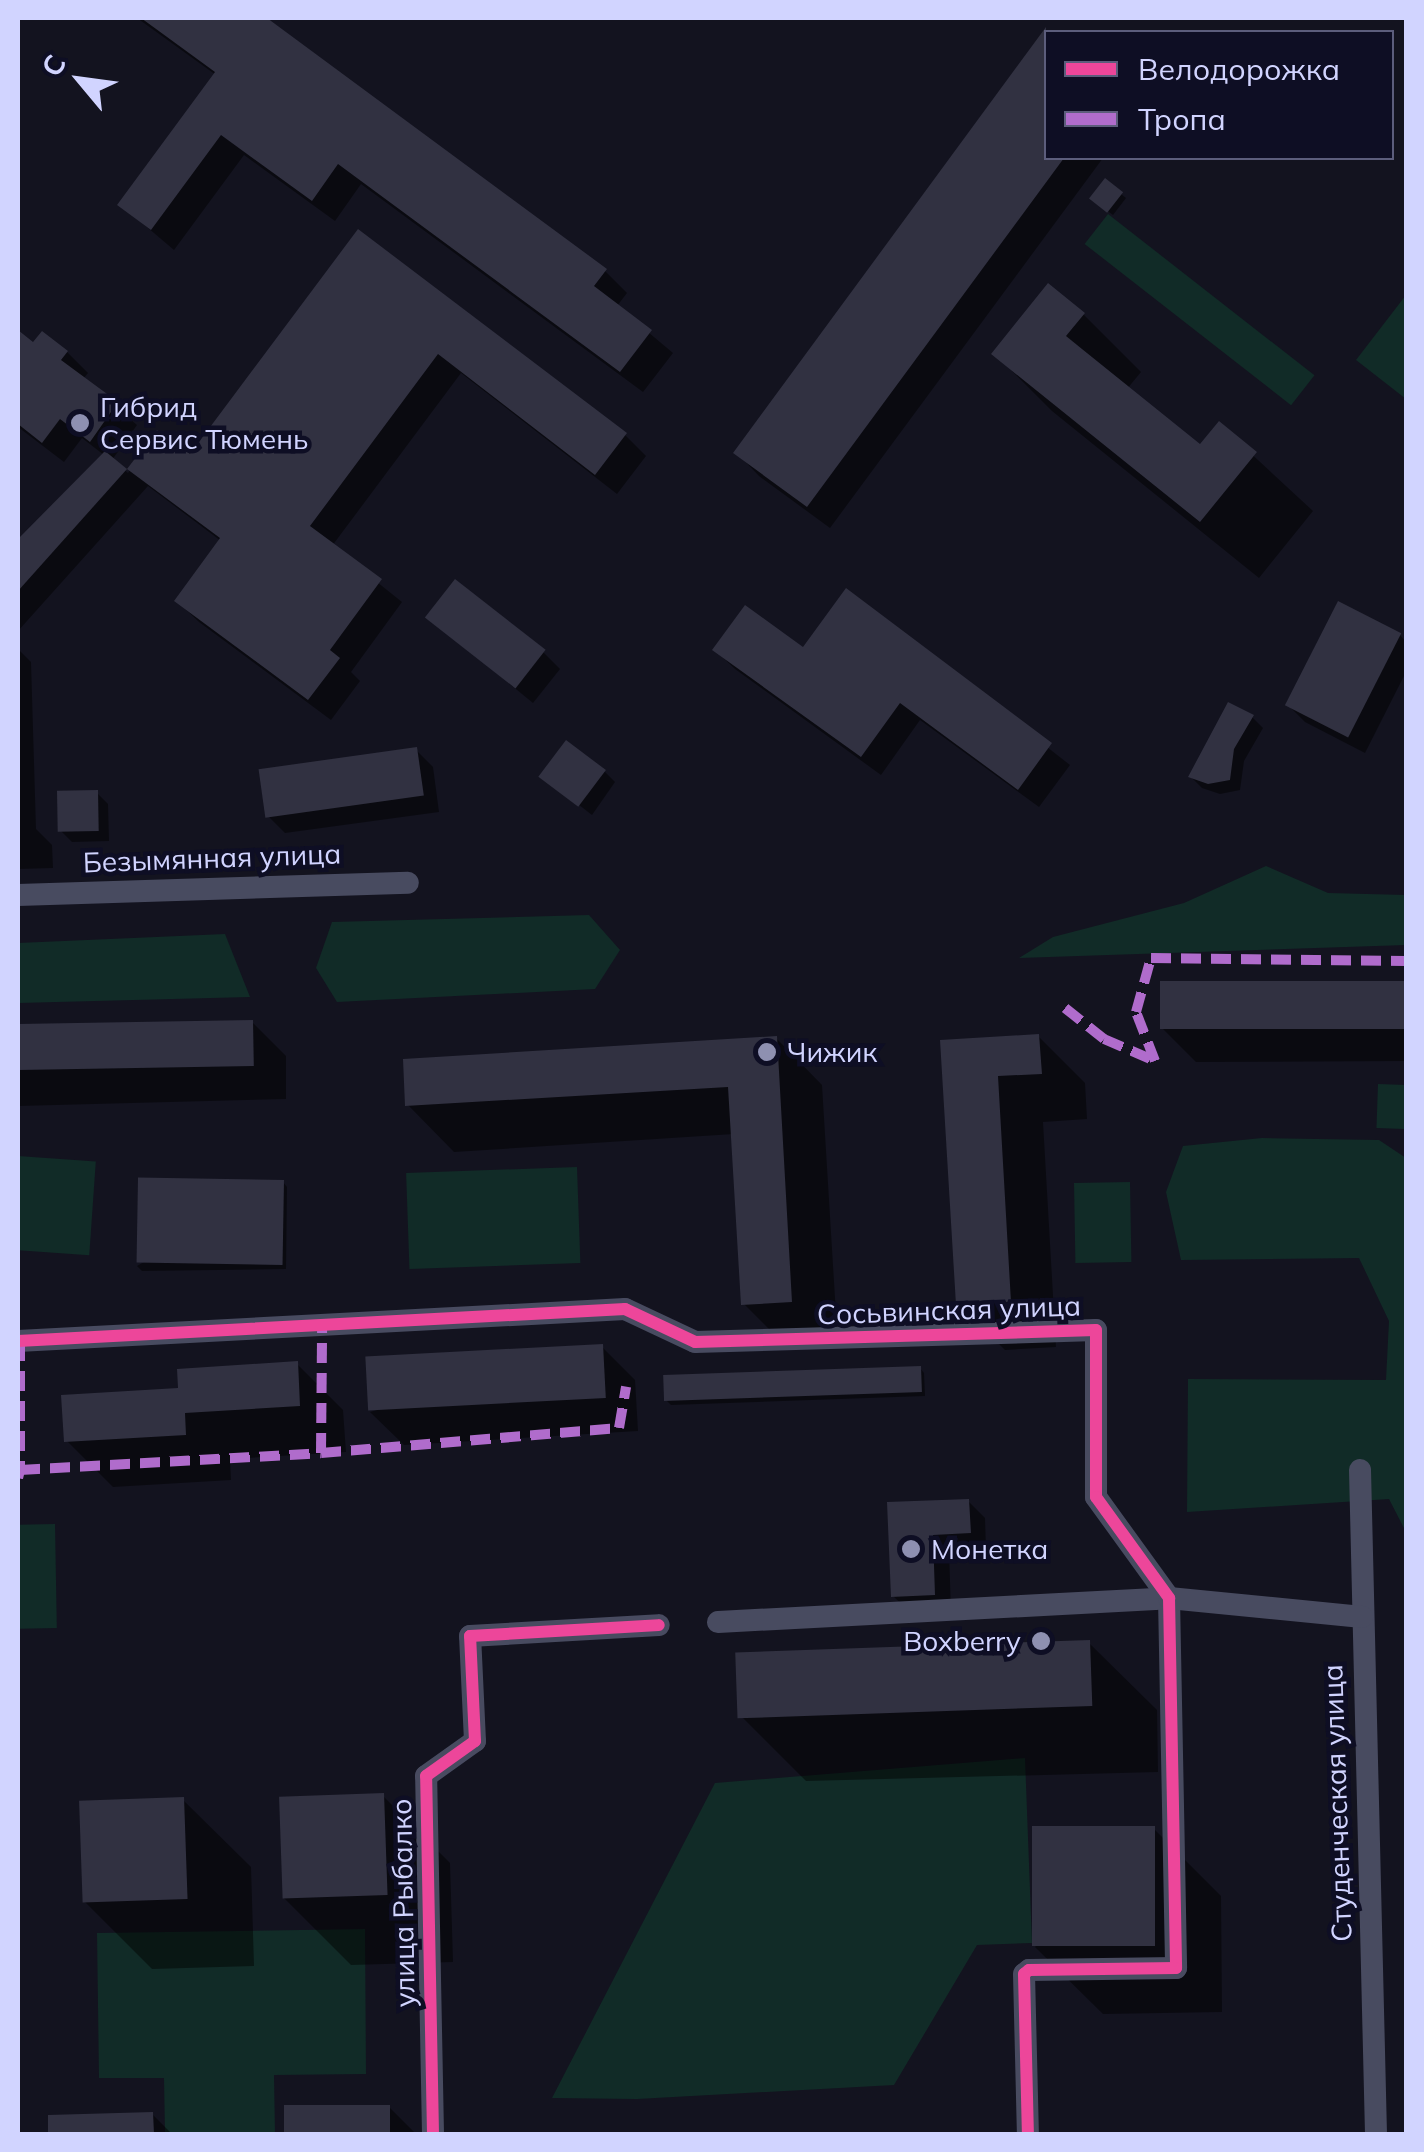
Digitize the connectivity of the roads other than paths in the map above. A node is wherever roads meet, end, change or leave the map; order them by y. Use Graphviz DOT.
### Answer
graph roads {
  1 [pos="408,883"];
  2 [pos="18,895"];
  3 [pos="18,1341"];
  4 [pos="1360,1470"];
  5 [pos="1169,1598"];
  6 [pos="1362,1617"];
  7 [pos="718,1622"];
  8 [pos="659,1626"];
  9 [pos="433,2134"];
  10 [pos="1028,2134"];
  11 [pos="1376,2134"];
  1 -- 2 [label="street, Безымянная улица"];
  3 -- 5 [label="street, Сосьвинская улица"];
  4 -- 6 [label="street, Студенческая улица"];
  5 -- 6 [label="street"];
  5 -- 7 [label="street"];
  5 -- 10 [label="street"];
  6 -- 11 [label="street, Студенческая улица"];
  8 -- 9 [label="street, улица Рыбалко"];
}
